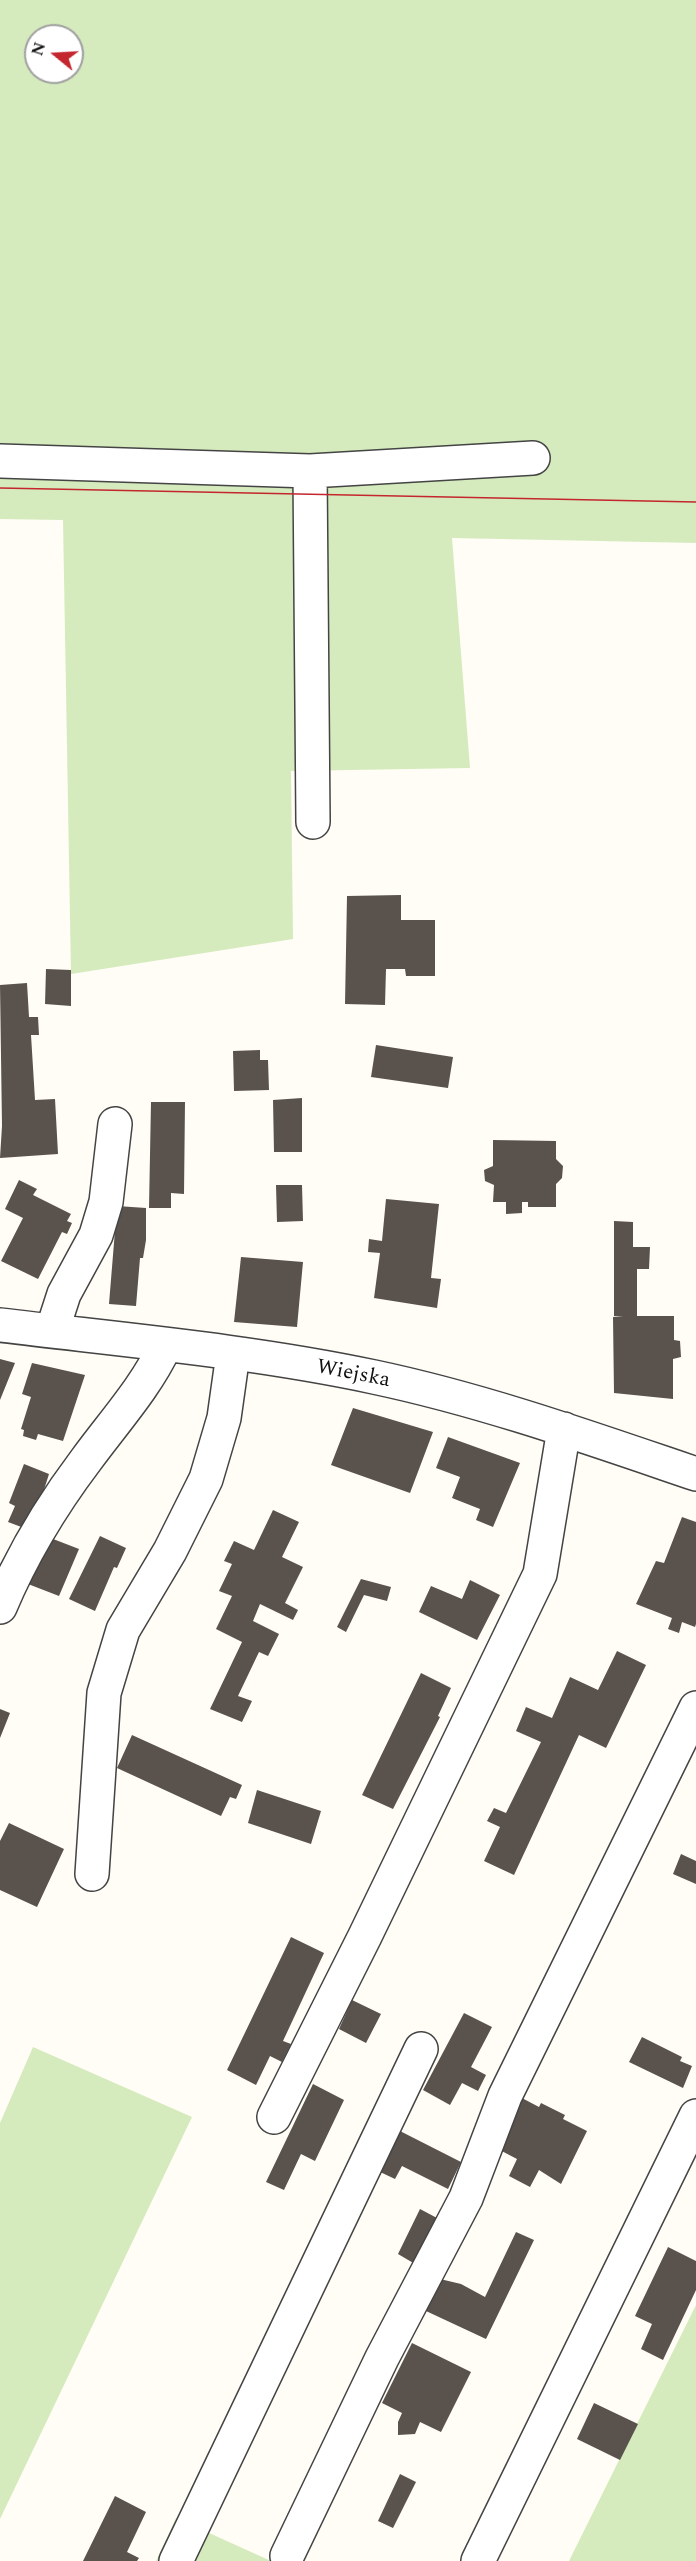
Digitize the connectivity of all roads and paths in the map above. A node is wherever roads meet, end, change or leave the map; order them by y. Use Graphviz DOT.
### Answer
graph roads {
  1 [pos="533,458"];
  2 [pos="0,461"];
  3 [pos="310,471"];
  4 [pos="313,822"];
  5 [pos="115,1124"];
  6 [pos="0,1325"];
  7 [pos="51,1331"];
  8 [pos="165,1346"];
  9 [pos="233,1354"];
  10 [pos="564,1429"];
  11 [pos="696,1474"];
  12 [pos="0,1606"];
  13 [pos="696,1708"];
  14 [pos="93,1874"];
  15 [pos="421,2049"];
  16 [pos="696,2116"];
  17 [pos="274,2117"];
  18 [pos="287,2556"];
  19 [pos="176,2561"];
  20 [pos="478,2561"];
  1 -- 3 [label="street"];
  2 -- 3 [label="street"];
  3 -- 4 [label="street"];
  5 -- 7 [label="street"];
  6 -- 7 [label="street, Wiejska"];
  7 -- 8 [label="street, Wiejska"];
  8 -- 9 [label="street, Wiejska"];
  8 -- 12 [label="street"];
  9 -- 10 [label="street, Wiejska"];
  9 -- 14 [label="street"];
  10 -- 11 [label="street, Wiejska"];
  10 -- 17 [label="street"];
  13 -- 18 [label="street"];
  15 -- 19 [label="street"];
  16 -- 20 [label="street"];
}
